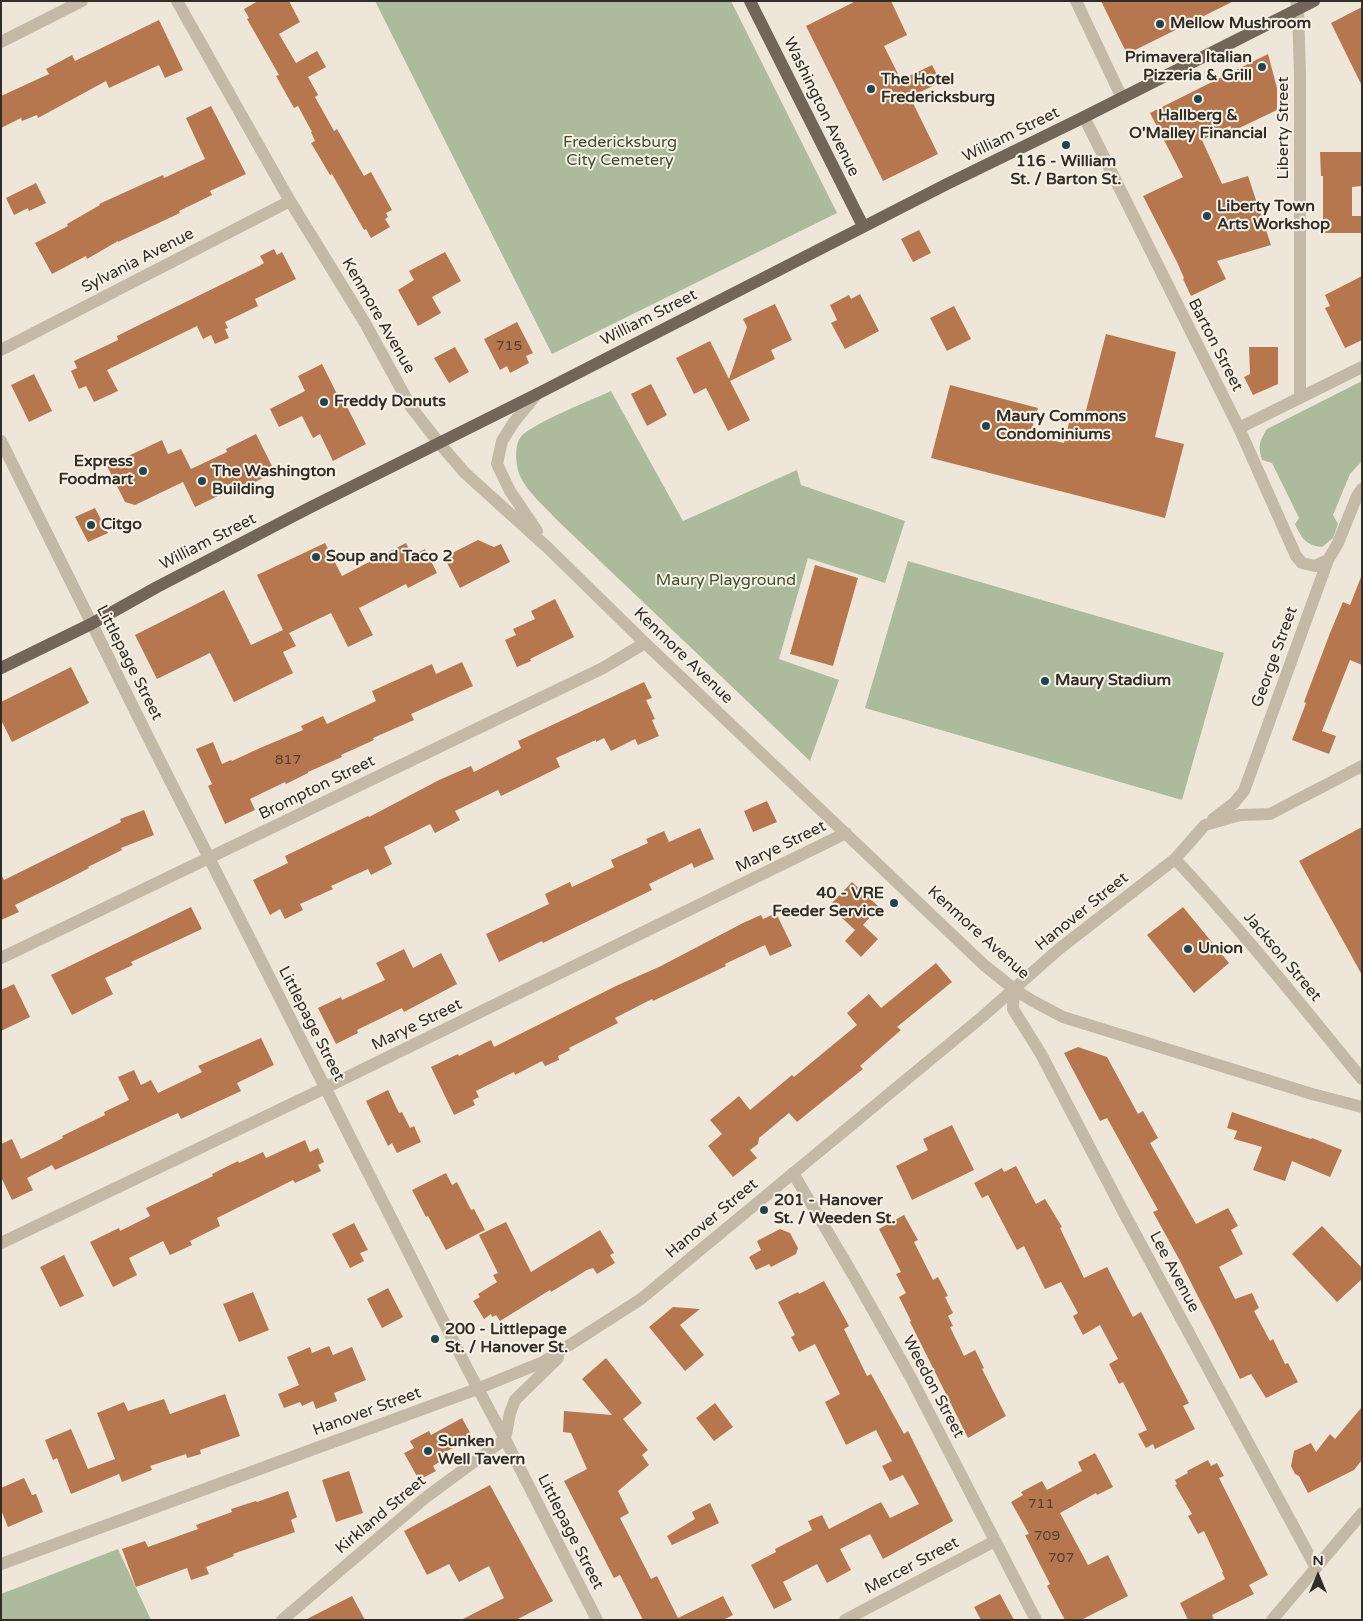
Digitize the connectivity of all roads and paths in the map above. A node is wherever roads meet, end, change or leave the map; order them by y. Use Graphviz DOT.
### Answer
graph roads {
  1 [pos="82,1"];
  2 [pos="177,1"];
  3 [pos="750,1"];
  4 [pos="1076,1"];
  5 [pos="1314,1"];
  6 [pos="1297,5"];
  7 [pos="1,42"];
  8 [pos="1122,98"];
  9 [pos="1084,117"];
  10 [pos="290,201"];
  11 [pos="863,226"];
  12 [pos="1,350"];
  13 [pos="1362,367"];
  14 [pos="537,394"];
  15 [pos="1300,396"];
  16 [pos="1239,428"];
  17 [pos="1,441"];
  18 [pos="439,443"];
  19 [pos="1362,489"];
  20 [pos="548,548"];
  21 [pos="1328,560"];
  22 [pos="91,624"];
  23 [pos="645,644"];
  24 [pos="1,668"];
  25 [pos="1362,766"];
  26 [pos="1205,825"];
  27 [pos="846,833"];
  28 [pos="209,858"];
  29 [pos="1175,859"];
  30 [pos="1,958"];
  31 [pos="1014,989"];
  32 [pos="1362,1079"];
  33 [pos="325,1088"];
  34 [pos="1362,1107"];
  35 [pos="792,1173"];
  36 [pos="1,1243"];
  37 [pos="575,1342"];
  38 [pos="477,1389"];
  39 [pos="505,1439"];
  40 [pos="1362,1513"];
  41 [pos="995,1541"];
  42 [pos="1,1564"];
  43 [pos="1316,1568"];
  44 [pos="282,1620"];
  45 [pos="597,1620"];
  46 [pos="845,1620"];
  47 [pos="1036,1620"];
  48 [pos="1272,1620"];
  1 -- 7 [label="street"];
  2 -- 10 [label="street, Kenmore Avenue"];
  3 -- 11 [label="main road, Washington Avenue"];
  4 -- 8 [label="street"];
  5 -- 6 [label="main road, William Street"];
  6 -- 8 [label="main road, William Street"];
  6 -- 15 [label="street, Liberty Street"];
  8 -- 9 [label="main road, William Street"];
  9 -- 11 [label="main road, William Street"];
  9 -- 16 [label="street, Barton Street"];
  10 -- 12 [label="street, Sylvania Avenue"];
  10 -- 18 [label="street, Kenmore Avenue"];
  11 -- 14 [label="main road, William Street"];
  13 -- 15 [label="street"];
  14 -- 18 [label="main road, William Street"];
  14 -- 20 [label="street"];
  15 -- 16 [label="street"];
  16 -- 21 [label="street, Barton Street"];
  17 -- 22 [label="street, Littlepage Street"];
  18 -- 20 [label="street, Kenmore Avenue"];
  18 -- 22 [label="main road, William Street"];
  19 -- 21 [label="street, George Street"];
  20 -- 23 [label="street, Kenmore Avenue"];
  21 -- 26 [label="street, George Street"];
  22 -- 24 [label="main road, William Street"];
  22 -- 28 [label="street, Littlepage Street"];
  23 -- 27 [label="street, Kenmore Avenue"];
  23 -- 28 [label="street, Brompton Street"];
  25 -- 26 [label="street"];
  26 -- 29 [label="street, Hanover Street"];
  27 -- 31 [label="street, Kenmore Avenue"];
  27 -- 33 [label="street, Marye Street"];
  28 -- 30 [label="street, Brompton Street"];
  28 -- 33 [label="street, Littlepage Street"];
  29 -- 31 [label="street, Hanover Street"];
  29 -- 32 [label="street, Jackson Street"];
  31 -- 34 [label="street, Kenmore Avenue"];
  31 -- 35 [label="street, Hanover Street"];
  31 -- 43 [label="street, Lee Avenue"];
  33 -- 36 [label="street, Marye Street"];
  33 -- 38 [label="street, Littlepage Street"];
  35 -- 37 [label="street, Hanover Street"];
  35 -- 41 [label="street, Weedon Street"];
  37 -- 38 [label="street, Hanover Street"];
  37 -- 39 [label="street"];
  38 -- 39 [label="street, Littlepage Street"];
  38 -- 42 [label="street, Hanover Street"];
  39 -- 44 [label="street, Kirkland Street"];
  39 -- 45 [label="street, Littlepage Street"];
  40 -- 43 [label="street"];
  41 -- 46 [label="street, Mercer Street"];
  41 -- 47 [label="street, Weedon Street"];
  43 -- 48 [label="street"];
}
